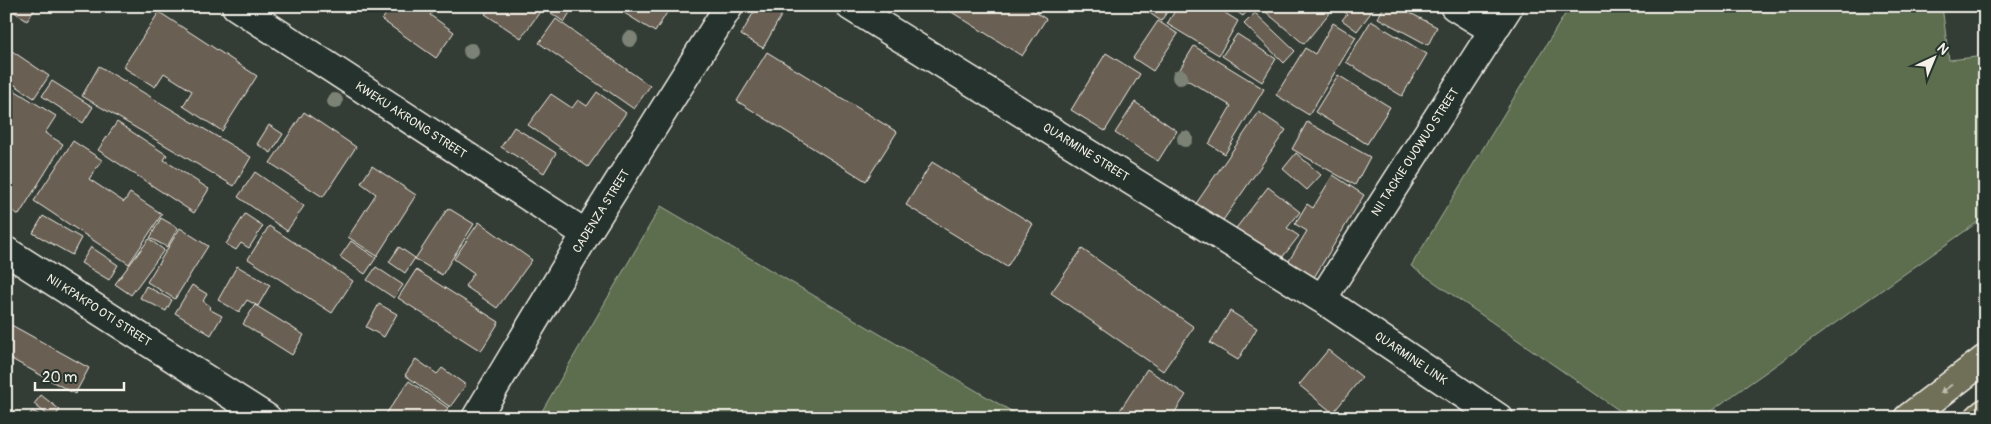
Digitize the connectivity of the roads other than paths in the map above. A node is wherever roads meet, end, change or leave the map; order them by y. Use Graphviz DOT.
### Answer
graph roads {
  1 [pos="236,6"];
  2 [pos="729,6"];
  3 [pos="850,6"];
  4 [pos="1454,6"];
  5 [pos="1509,6"];
  6 [pos="1493,30"];
  7 [pos="586,234"];
  8 [pos="6,251"];
  9 [pos="1322,299"];
  10 [pos="1985,360"];
  11 [pos="1985,414"];
  12 [pos="267,418"];
  13 [pos="476,418"];
  14 [pos="1499,418"];
  15 [pos="1908,418"];
  16 [pos="1979,418"];
  1 -- 7 [label="street, KWEKU AKRONG STREET"];
  2 -- 7 [label="street, CADENZA STREET"];
  3 -- 9 [label="street, QUARMINE STREET"];
  4 -- 6 [label="street"];
  5 -- 6 [label="street, NII TACKIE OUOWUO STREET"];
  6 -- 9 [label="street, NII TACKIE OUOWUO STREET"];
  7 -- 13 [label="street, CADENZA STREET"];
  8 -- 12 [label="street, NII KPAKPO OTI STREET"];
  9 -- 14 [label="street, QUARMINE LINK"];
  10 -- 15 [label="main road, one-way"];
  11 -- 16 [label="main road"];
}
